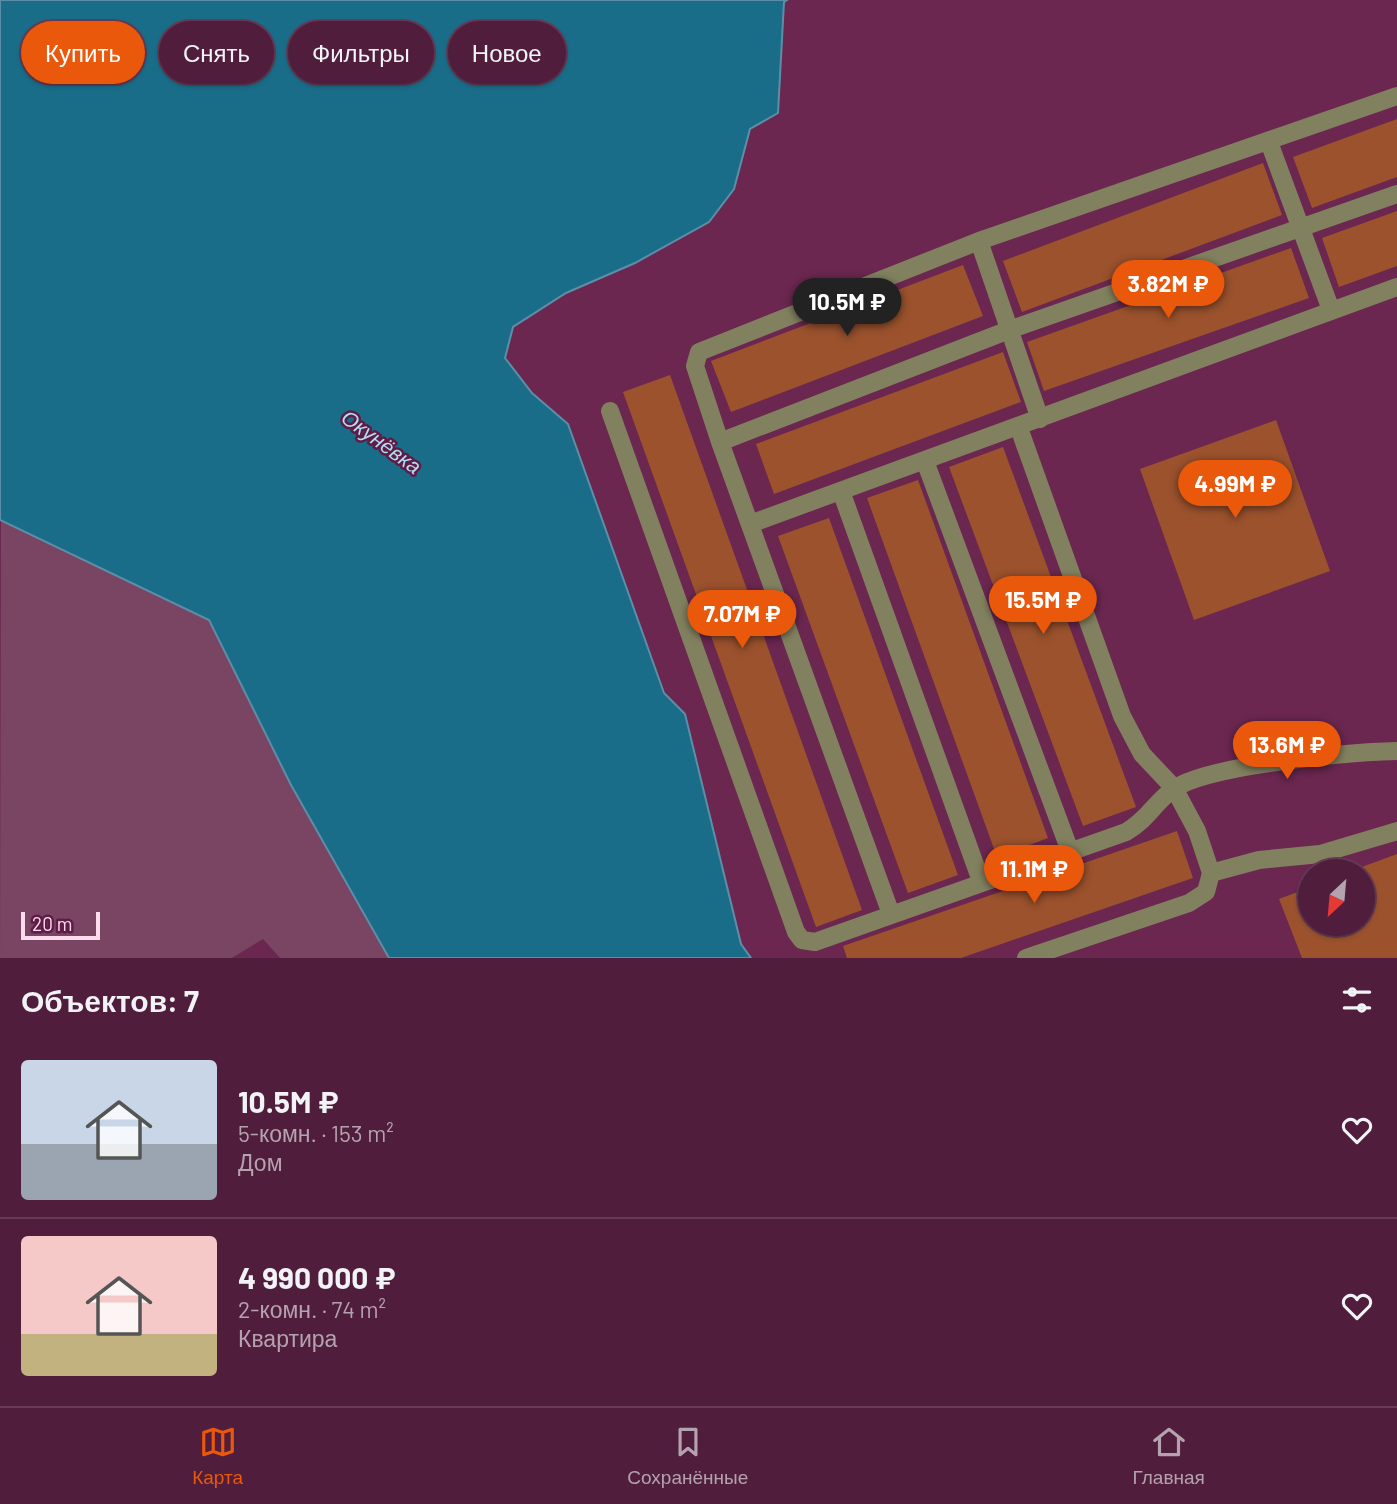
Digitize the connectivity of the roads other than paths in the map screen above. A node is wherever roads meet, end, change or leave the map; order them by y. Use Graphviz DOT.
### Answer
graph roads {
  1 [pos="1397,96"];
  2 [pos="1269,142"];
  3 [pos="1397,194"];
  4 [pos="1301,229"];
  5 [pos="979,241"];
  6 [pos="1397,287"];
  7 [pos="1331,310"];
  8 [pos="1009,330"];
  9 [pos="610,411"];
  10 [pos="1040,419"];
  11 [pos="1019,428"];
  12 [pos="720,442"];
  13 [pos="925,461"];
  14 [pos="841,491"];
  15 [pos="750,524"];
  16 [pos="1397,751"];
  17 [pos="1174,788"];
  18 [pos="1397,831"];
  19 [pos="1070,851"];
  20 [pos="1211,873"];
  21 [pos="981,881"];
  22 [pos="891,914"];
  23 [pos="1026,958"];
  1 -- 2 [label="street"];
  2 -- 4 [label="street"];
  2 -- 5 [label="street"];
  3 -- 4 [label="street"];
  4 -- 7 [label="street"];
  4 -- 8 [label="street"];
  5 -- 8 [label="street"];
  5 -- 12 [label="street"];
  6 -- 7 [label="street"];
  7 -- 10 [label="street"];
  8 -- 10 [label="street"];
  8 -- 12 [label="street"];
  9 -- 22 [label="street"];
  10 -- 11 [label="street"];
  11 -- 13 [label="street"];
  11 -- 17 [label="street"];
  12 -- 15 [label="street"];
  13 -- 14 [label="street"];
  13 -- 19 [label="street"];
  14 -- 15 [label="street"];
  14 -- 21 [label="street"];
  15 -- 22 [label="street"];
  16 -- 17 [label="street"];
  17 -- 19 [label="street"];
  17 -- 20 [label="street"];
  18 -- 20 [label="street"];
  19 -- 21 [label="street"];
  20 -- 23 [label="street"];
  21 -- 22 [label="street"];
}
